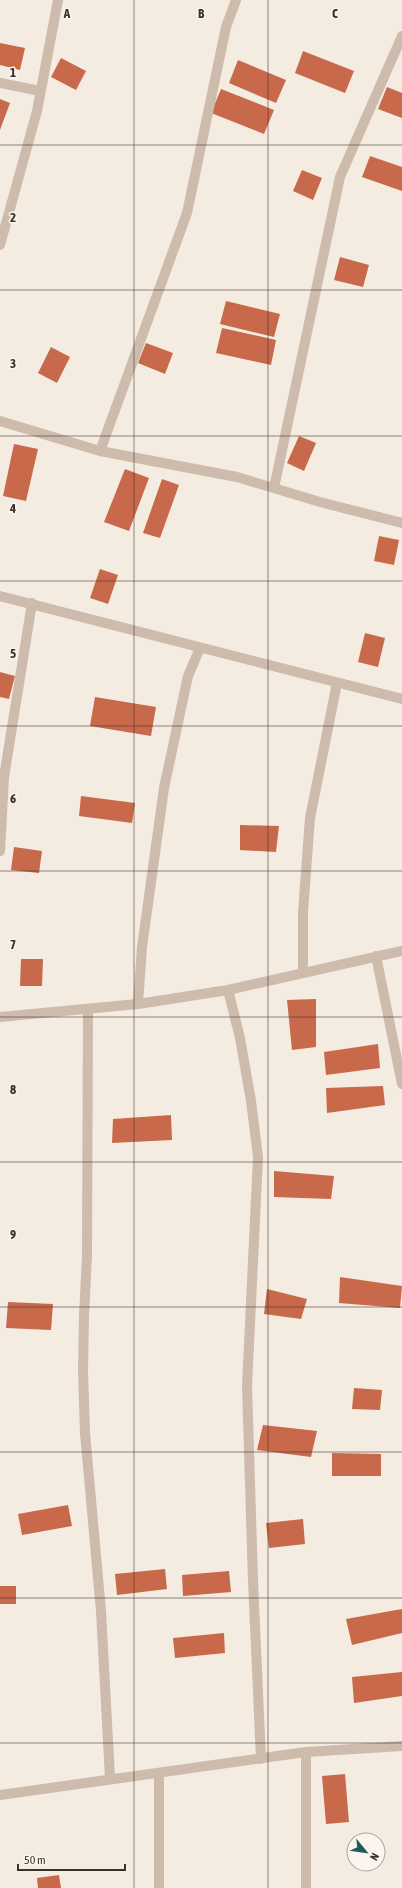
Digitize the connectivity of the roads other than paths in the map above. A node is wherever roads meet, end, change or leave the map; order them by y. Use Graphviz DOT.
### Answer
graph roads {
  1 [pos="58,0"];
  2 [pos="236,0"];
  3 [pos="402,36"];
  4 [pos="0,83"];
  5 [pos="40,91"];
  6 [pos="0,246"];
  7 [pos="0,421"];
  8 [pos="100,451"];
  9 [pos="274,488"];
  10 [pos="402,523"];
  11 [pos="0,596"];
  12 [pos="32,603"];
  13 [pos="200,648"];
  14 [pos="337,683"];
  15 [pos="402,698"];
  16 [pos="0,851"];
  17 [pos="402,951"];
  18 [pos="376,956"];
  19 [pos="304,973"];
  20 [pos="228,990"];
  21 [pos="138,1004"];
  22 [pos="88,1010"];
  23 [pos="0,1017"];
  24 [pos="402,1084"];
  25 [pos="402,1746"];
  26 [pos="306,1752"];
  27 [pos="260,1759"];
  28 [pos="159,1773"];
  29 [pos="110,1778"];
  30 [pos="0,1795"];
  31 [pos="159,1888"];
  32 [pos="306,1888"];
  1 -- 5 [label="street"];
  2 -- 8 [label="street"];
  3 -- 9 [label="street"];
  4 -- 5 [label="street"];
  5 -- 6 [label="street"];
  7 -- 8 [label="street"];
  8 -- 9 [label="street"];
  9 -- 10 [label="street"];
  11 -- 12 [label="street"];
  12 -- 13 [label="street"];
  12 -- 16 [label="street"];
  13 -- 14 [label="street"];
  13 -- 21 [label="street"];
  14 -- 15 [label="street"];
  14 -- 19 [label="street"];
  17 -- 18 [label="street"];
  18 -- 19 [label="street"];
  18 -- 24 [label="street"];
  19 -- 20 [label="street"];
  20 -- 21 [label="street"];
  20 -- 27 [label="street"];
  21 -- 22 [label="street"];
  22 -- 23 [label="street"];
  22 -- 29 [label="street"];
  25 -- 26 [label="street"];
  26 -- 27 [label="street"];
  26 -- 32 [label="street"];
  27 -- 28 [label="street"];
  28 -- 29 [label="street"];
  28 -- 31 [label="street"];
  29 -- 30 [label="street"];
}
